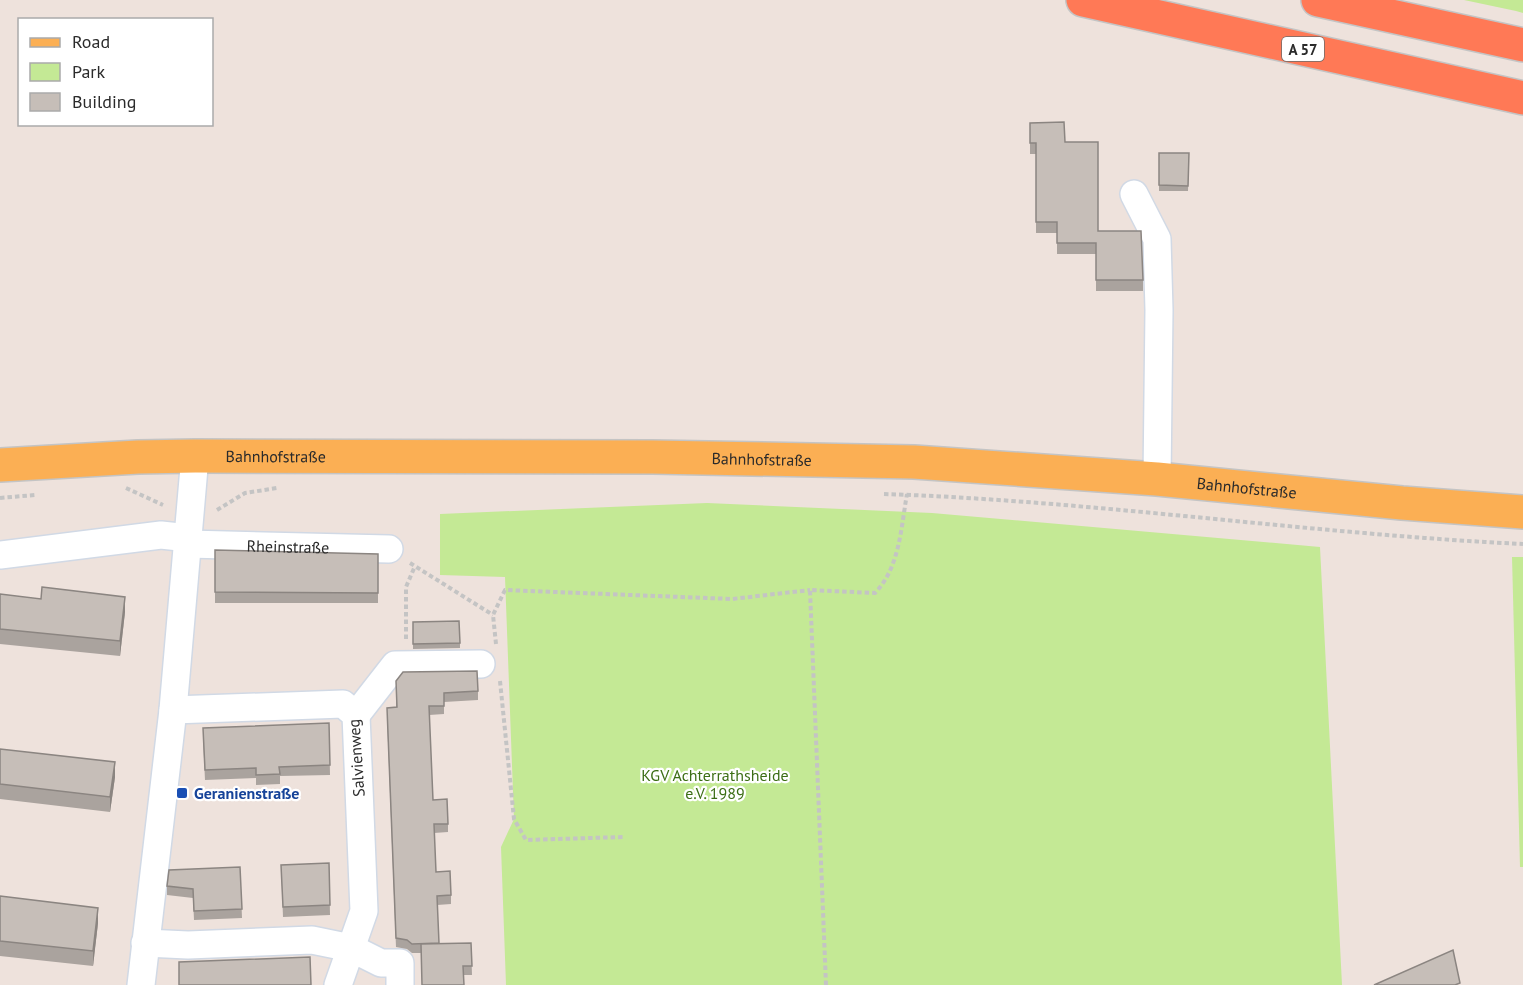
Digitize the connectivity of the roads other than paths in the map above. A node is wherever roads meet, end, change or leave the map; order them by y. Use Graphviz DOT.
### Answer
graph roads {
  1 [pos="1083,0"];
  2 [pos="1318,0"];
  3 [pos="1523,45"];
  4 [pos="1523,98"];
  5 [pos="1134,194"];
  6 [pos="195,456"];
  7 [pos="0,465"];
  8 [pos="1157,479"];
  9 [pos="1523,512"];
  10 [pos="189,532"];
  11 [pos="389,549"];
  12 [pos="0,555"];
  13 [pos="492,661"];
  14 [pos="173,710"];
  15 [pos="356,715"];
  16 [pos="146,943"];
  17 [pos="351,948"];
  18 [pos="141,985"];
  19 [pos="338,985"];
  20 [pos="400,985"];
  1 -- 4 [label="highway, A 57"];
  2 -- 3 [label="highway"];
  5 -- 8 [label="street"];
  6 -- 7 [label="main road, Bahnhofstraße"];
  6 -- 8 [label="main road, Bahnhofstraße"];
  6 -- 10 [label="street"];
  8 -- 9 [label="main road, Bahnhofstraße"];
  10 -- 11 [label="street, Rheinstraße"];
  10 -- 12 [label="street, Rheinstraße"];
  10 -- 14 [label="street"];
  13 -- 15 [label="street"];
  14 -- 15 [label="street, Salvienweg"];
  14 -- 16 [label="street"];
  15 -- 17 [label="street, Salvienweg"];
  16 -- 17 [label="street"];
  16 -- 18 [label="street"];
  17 -- 19 [label="street, Salvienweg"];
  17 -- 20 [label="street"];
}
